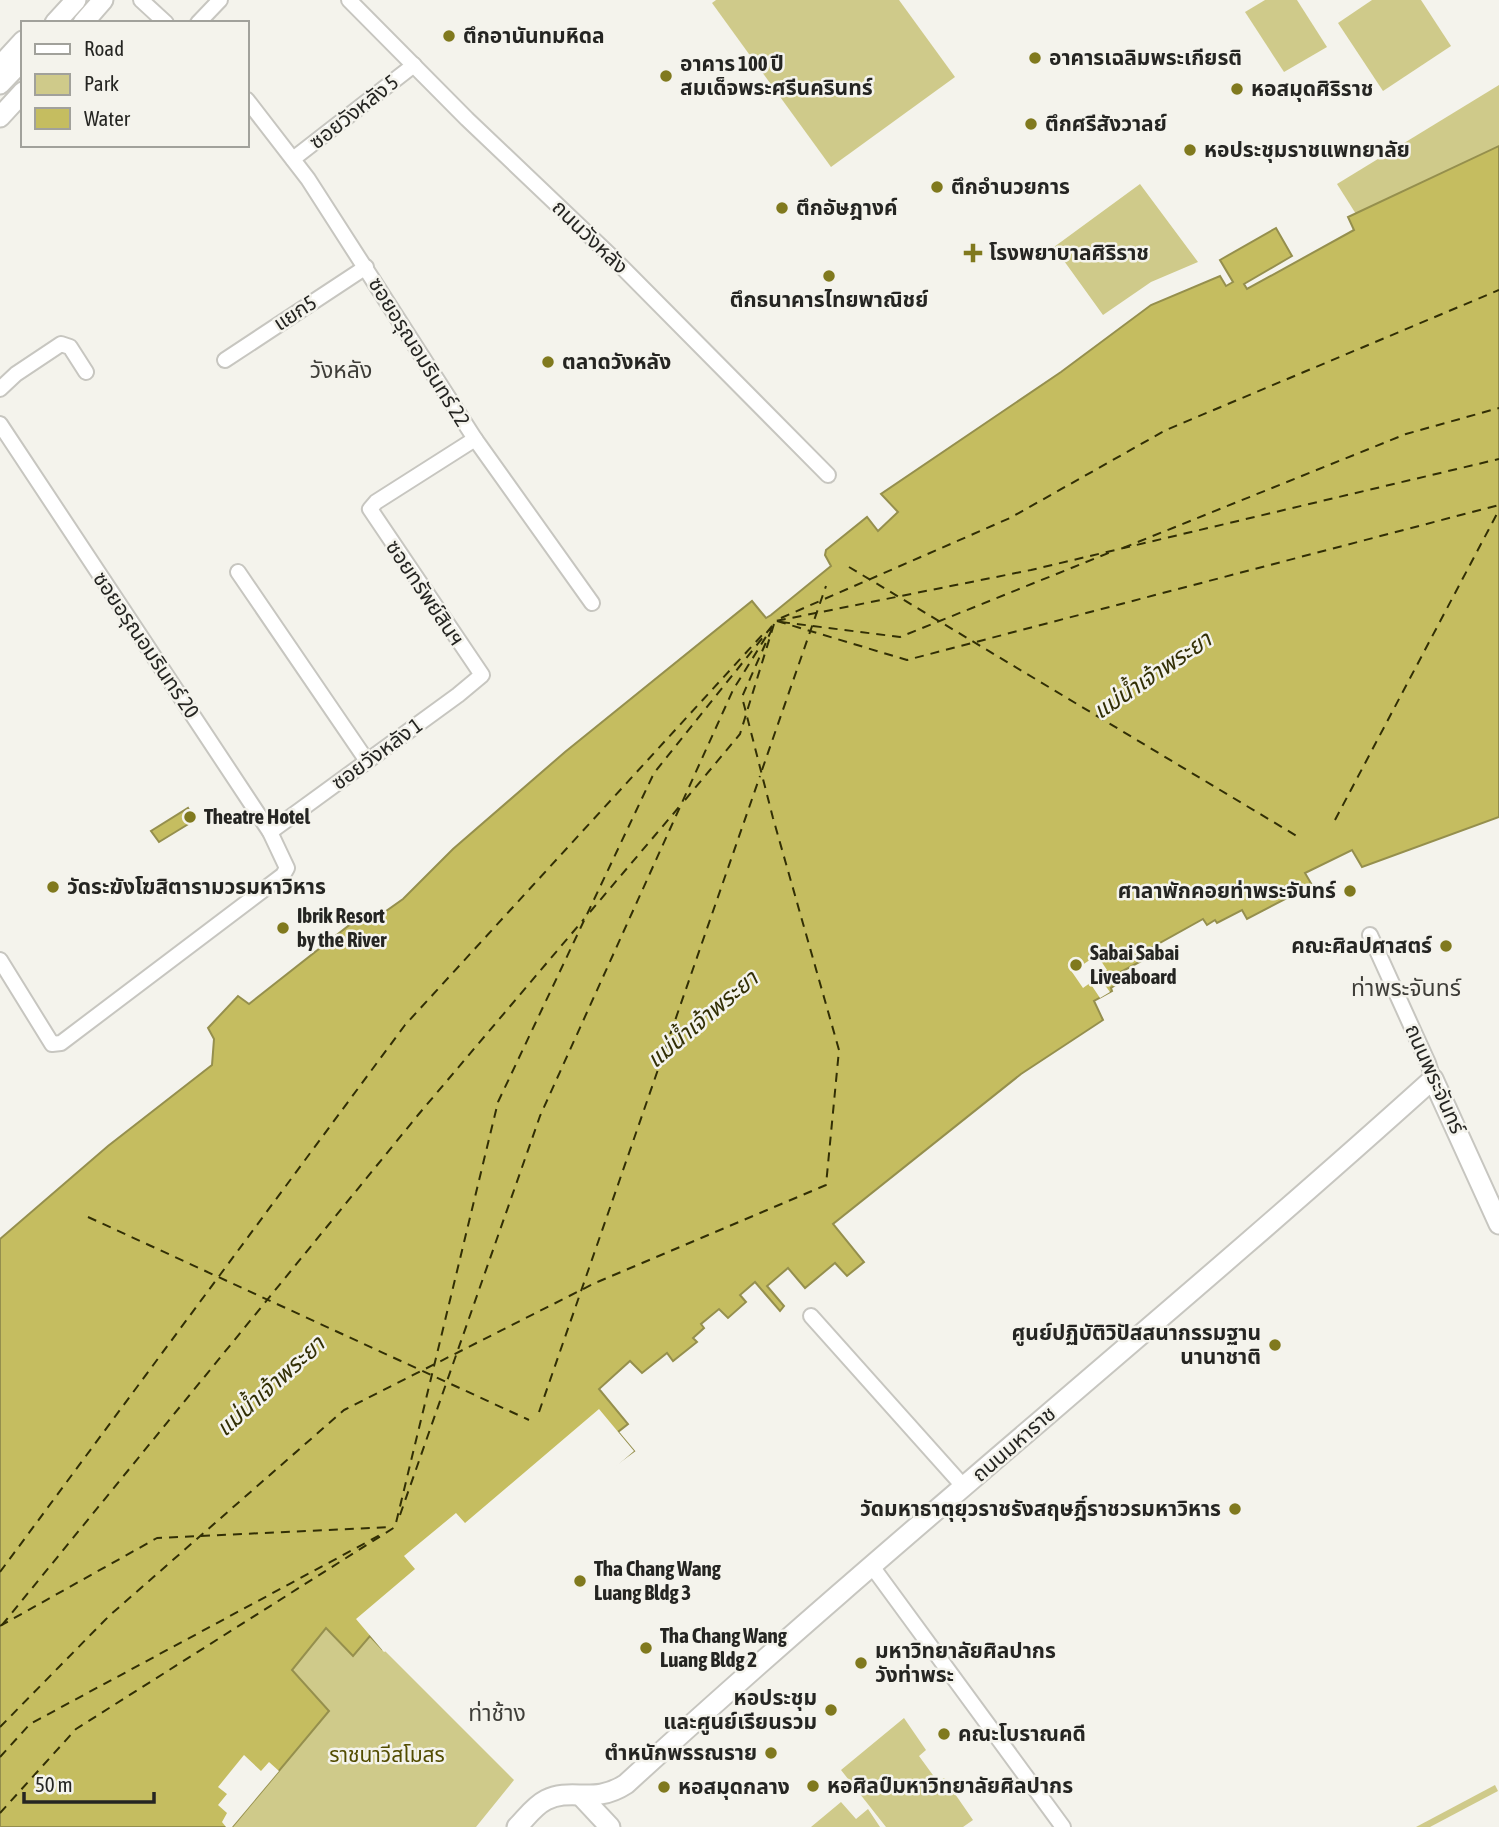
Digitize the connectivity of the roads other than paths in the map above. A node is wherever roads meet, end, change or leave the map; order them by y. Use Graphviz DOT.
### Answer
graph roads {
  1 [pos="59,0"];
  2 [pos="76,0"];
  3 [pos="103,0"];
  4 [pos="141,0"];
  5 [pos="220,0"];
  6 [pos="349,0"];
  7 [pos="41,21"];
  8 [pos="57,21"];
  9 [pos="85,21"];
  10 [pos="164,21"];
  11 [pos="200,21"];
  12 [pos="21,43"];
  13 [pos="21,62"];
  14 [pos="414,65"];
  15 [pos="0,66"];
  16 [pos="0,85"];
  17 [pos="21,94"];
  18 [pos="248,101"];
  19 [pos="0,117"];
  20 [pos="293,159"];
  21 [pos="366,267"];
  22 [pos="225,360"];
  23 [pos="86,372"];
  24 [pos="0,390"];
  25 [pos="0,424"];
  26 [pos="475,439"];
  27 [pos="828,475"];
  28 [pos="238,572"];
  29 [pos="592,603"];
  30 [pos="482,675"];
  31 [pos="367,761"];
  32 [pos="270,832"];
  33 [pos="1370,935"];
  34 [pos="0,960"];
  35 [pos="1431,1071"];
  36 [pos="1499,1224"];
  37 [pos="811,1316"];
  38 [pos="964,1487"];
  39 [pos="871,1565"];
  40 [pos="581,1796"];
  41 [pos="517,1827"];
  42 [pos="610,1827"];
  43 [pos="1063,1827"];
  1 -- 7 [label="street"];
  2 -- 8 [label="street"];
  3 -- 9 [label="street"];
  4 -- 10 [label="street"];
  5 -- 11 [label="street"];
  6 -- 14 [label="street, ถนนวังหลัง"];
  12 -- 15 [label="street"];
  13 -- 16 [label="street"];
  14 -- 20 [label="street, ซอยวังหลัง 5"];
  14 -- 27 [label="street, ถนนวังหลัง"];
  17 -- 19 [label="street"];
  18 -- 20 [label="street, ซอยอรุณอมรินทร์ 22"];
  20 -- 21 [label="street, ซอยอรุณอมรินทร์ 22"];
  21 -- 22 [label="street, แยก5"];
  21 -- 26 [label="street, ซอยอรุณอมรินทร์ 22"];
  23 -- 24 [label="street"];
  25 -- 32 [label="street, ซอยอรุณอมรินทร์ 20"];
  26 -- 29 [label="street, ซอยอรุณอมรินทร์ 22"];
  26 -- 30 [label="street, ซอยทรัพย์สินฯ"];
  28 -- 31 [label="street"];
  30 -- 31 [label="street, ซอยวังหลัง 1"];
  31 -- 32 [label="street, ซอยวังหลัง 1"];
  32 -- 34 [label="street, ซอยอรุณอมรินทร์ 20"];
  33 -- 35 [label="street, ถนนพระจันทร์"];
  35 -- 36 [label="street, ถนนพระจันทร์"];
  35 -- 38 [label="street, ถนนมหาราช"];
  37 -- 38 [label="street"];
  38 -- 39 [label="street, ถนนมหาราช"];
  39 -- 40 [label="street, ถนนมหาราช"];
  39 -- 43 [label="street"];
  40 -- 41 [label="street, ถนนมหาราช"];
  40 -- 42 [label="street"];
}
